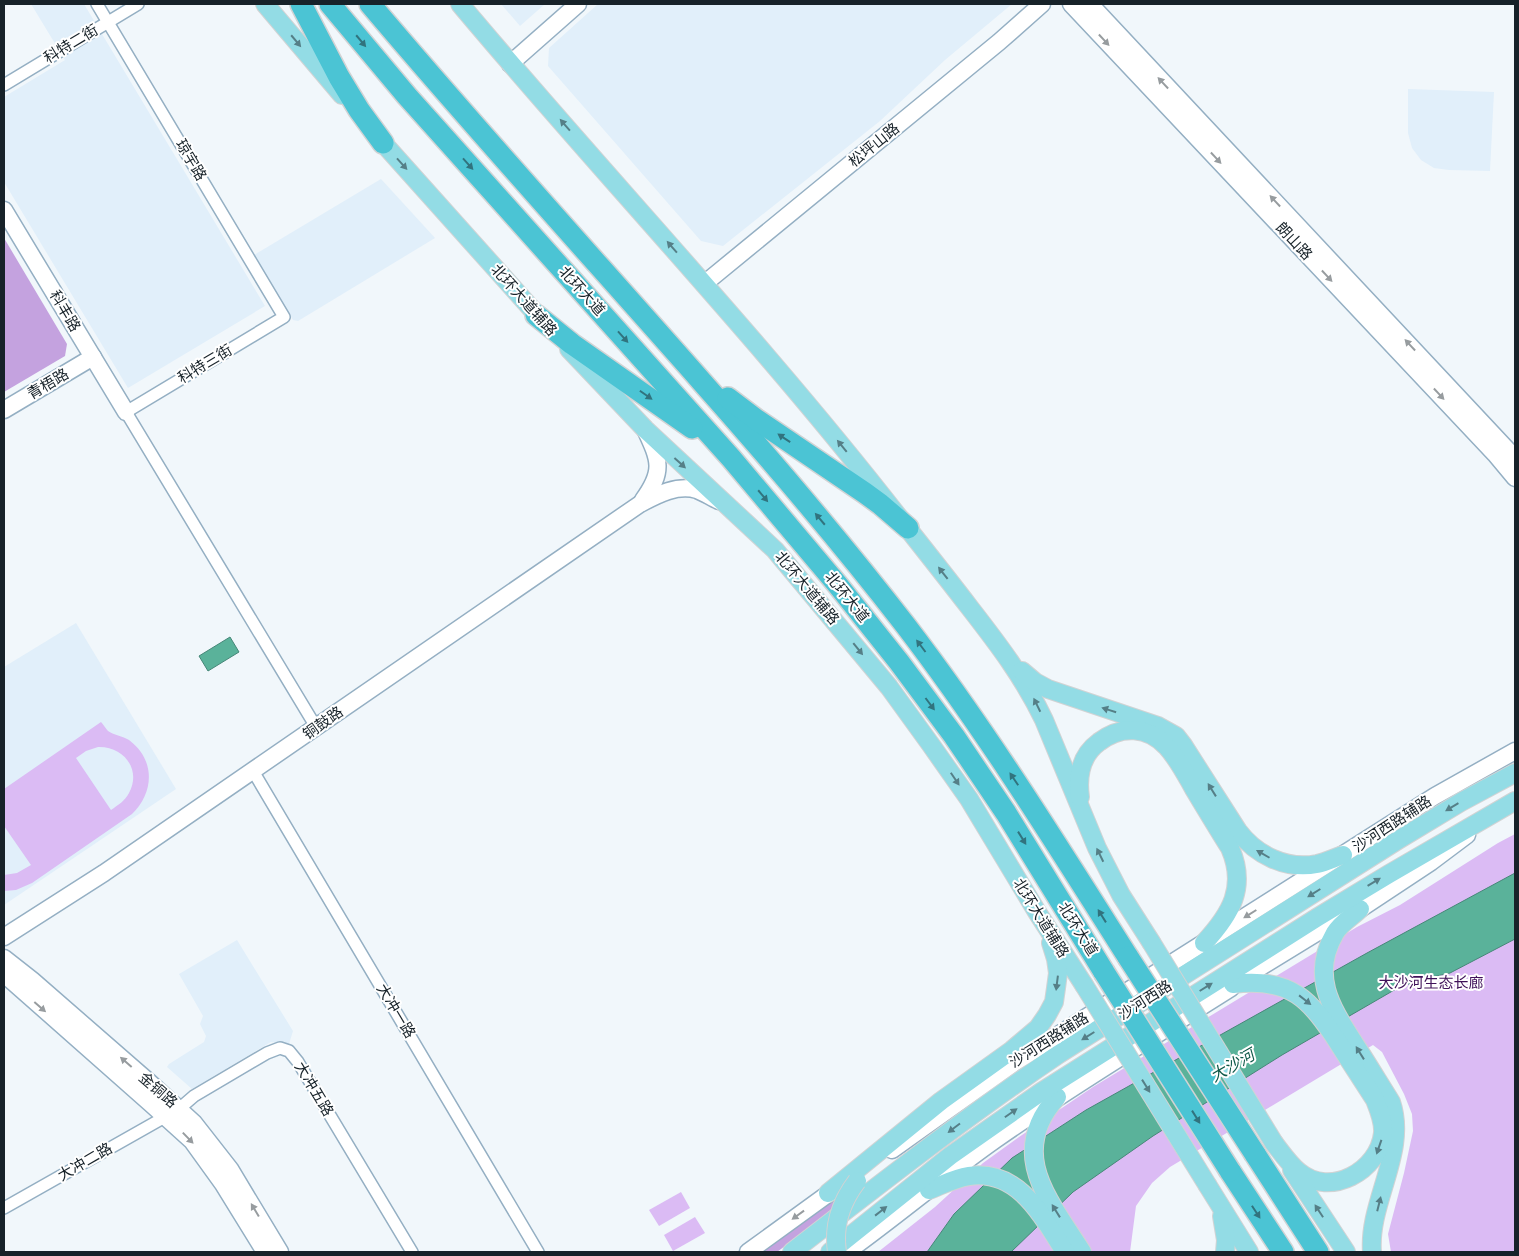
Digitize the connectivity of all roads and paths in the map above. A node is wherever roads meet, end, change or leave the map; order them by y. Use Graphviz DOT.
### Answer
graph roads {
  1 [pos="97,4"];
  2 [pos="138,4"];
  3 [pos="265,4"];
  4 [pos="301,4"];
  5 [pos="330,4"];
  6 [pos="370,4"];
  7 [pos="460,4"];
  8 [pos="578,4"];
  9 [pos="1042,4"];
  10 [pos="1071,4"];
  11 [pos="1090,4"];
  12 [pos="108,22"];
  13 [pos="510,64"];
  14 [pos="4,85"];
  15 [pos="383,143"];
  16 [pos="4,210"];
  17 [pos="704,284"];
  18 [pos="536,315"];
  19 [pos="284,317"];
  20 [pos="669,345"];
  21 [pos="93,357"];
  22 [pos="4,410"];
  23 [pos="126,412"];
  24 [pos="645,429"];
  25 [pos="731,458"];
  26 [pos="1515,458"];
  27 [pos="1515,478"];
  28 [pos="640,504"];
  29 [pos="732,509"];
  30 [pos="908,528"];
  31 [pos="1009,659"];
  32 [pos="316,727"];
  33 [pos="1178,749"];
  34 [pos="1515,751"];
  35 [pos="1515,768"];
  36 [pos="253,771"];
  37 [pos="1515,773"];
  38 [pos="1494,784"];
  39 [pos="1509,804"];
  40 [pos="1084,817"];
  41 [pos="1231,835"];
  42 [pos="1343,855"];
  43 [pos="1360,909"];
  44 [pos="1042,920"];
  45 [pos="4,937"];
  46 [pos="1204,943"];
  47 [pos="4,958"];
  48 [pos="4,974"];
  49 [pos="1234,984"];
  50 [pos="1057,1097"];
  51 [pos="1380,1097"];
  52 [pos="172,1112"];
  53 [pos="1274,1143"];
  54 [pos="896,1147"];
  55 [pos="1208,1186"];
  56 [pos="929,1190"];
  57 [pos="828,1193"];
  58 [pos="4,1208"];
  59 [pos="264,1252"];
  60 [pos="280,1252"];
  61 [pos="412,1252"];
  62 [pos="538,1252"];
  63 [pos="748,1252"];
  64 [pos="792,1252"];
  65 [pos="830,1252"];
  66 [pos="837,1252"];
  67 [pos="847,1252"];
  68 [pos="1065,1252"];
  69 [pos="1082,1252"];
  70 [pos="1224,1252"];
  71 [pos="1249,1252"];
  72 [pos="1283,1252"];
  73 [pos="1318,1252"];
  74 [pos="1346,1252"];
  75 [pos="1372,1252"];
  1 -- 12 [label="street, 琼宇路"];
  2 -- 12 [label="street, 科特二街"];
  3 -- 15 [label="main road, 北环大道辅路, one-way"];
  4 -- 15 [label="highway"];
  5 -- 25 [label="highway, 北环大道, one-way"];
  6 -- 20 [label="highway, 北环大道"];
  7 -- 13 [label="main road"];
  8 -- 13 [label="main road"];
  9 -- 17 [label="main road, 松坪山路"];
  10 -- 27 [label="main road, 朗山路, one-way"];
  26 -- 11 [label="main road, 朗山路, one-way"];
  12 -- 14 [label="street, 科特二街"];
  12 -- 19 [label="street, 琼宇路"];
  17 -- 13 [label="main road, one-way"];
  15 -- 18 [label="main road, 北环大道辅路, one-way"];
  16 -- 21 [label="main road, 科丰路"];
  30 -- 17 [label="main road, one-way"];
  18 -- 24 [label="main road, 北环大道辅路"];
  18 -- 25 [label="highway, one-way"];
  19 -- 23 [label="street, 科特三街"];
  30 -- 20 [label="highway, one-way"];
  73 -- 20 [label="highway, 北环大道, one-way, bridge"];
  21 -- 22 [label="main road, 青梧路"];
  21 -- 23 [label="main road, 科丰路"];
  23 -- 32 [label="street"];
  24 -- 28 [label="main road"];
  24 -- 29 [label="main road, 北环大道辅路, one-way"];
  25 -- 72 [label="highway, 北环大道, one-way, bridge"];
  28 -- 29 [label="main road"];
  28 -- 32 [label="main road, 铜鼓路"];
  29 -- 44 [label="main road, 北环大道辅路, one-way"];
  31 -- 30 [label="main road, one-way"];
  33 -- 31 [label="main road, one-way"];
  40 -- 31 [label="main road, one-way"];
  32 -- 36 [label="main road, 铜鼓路"];
  33 -- 40 [label="main road"];
  33 -- 41 [label="main road"];
  34 -- 42 [label="main road, 沙河西路辅路"];
  35 -- 38 [label="main road"];
  36 -- 45 [label="main road, 铜鼓路"];
  36 -- 62 [label="street, 大冲一路"];
  37 -- 38 [label="main road, 沙河西路"];
  38 -- 64 [label="main road, 沙河西路, one-way"];
  39 -- 43 [label="main road"];
  65 -- 39 [label="main road, 沙河西路, one-way"];
  53 -- 40 [label="main road, one-way, bridge"];
  42 -- 41 [label="main road, one-way"];
  41 -- 46 [label="main road"];
  42 -- 46 [label="main road, 沙河西路辅路, one-way"];
  43 -- 49 [label="main road"];
  51 -- 43 [label="main road, one-way"];
  44 -- 55 [label="main road, 北环大道辅路, one-way, bridge"];
  44 -- 57 [label="main road, one-way"];
  46 -- 54 [label="main road, 沙河西路辅路"];
  52 -- 47 [label="main road, 金铜路, one-way"];
  48 -- 52 [label="main road, 金铜路, one-way"];
  49 -- 50 [label="main road"];
  49 -- 51 [label="main road, one-way"];
  50 -- 56 [label="main road"];
  69 -- 50 [label="main road, one-way"];
  51 -- 53 [label="main road, one-way"];
  75 -- 51 [label="main road, one-way"];
  52 -- 58 [label="street, 大冲二路"];
  52 -- 59 [label="main road, 金铜路, one-way"];
  60 -- 52 [label="main road, 金铜路, one-way"];
  52 -- 61 [label="street, 大冲五路"];
  74 -- 53 [label="main road, one-way"];
  54 -- 57 [label="main road, 沙河西路辅路"];
  54 -- 66 [label="main road, bridge"];
  55 -- 70 [label="main road"];
  55 -- 71 [label="main road, 北环大道辅路"];
  56 -- 67 [label="main road"];
  56 -- 68 [label="main road"];
  57 -- 63 [label="main road, 沙河西路辅路, one-way"];
}
